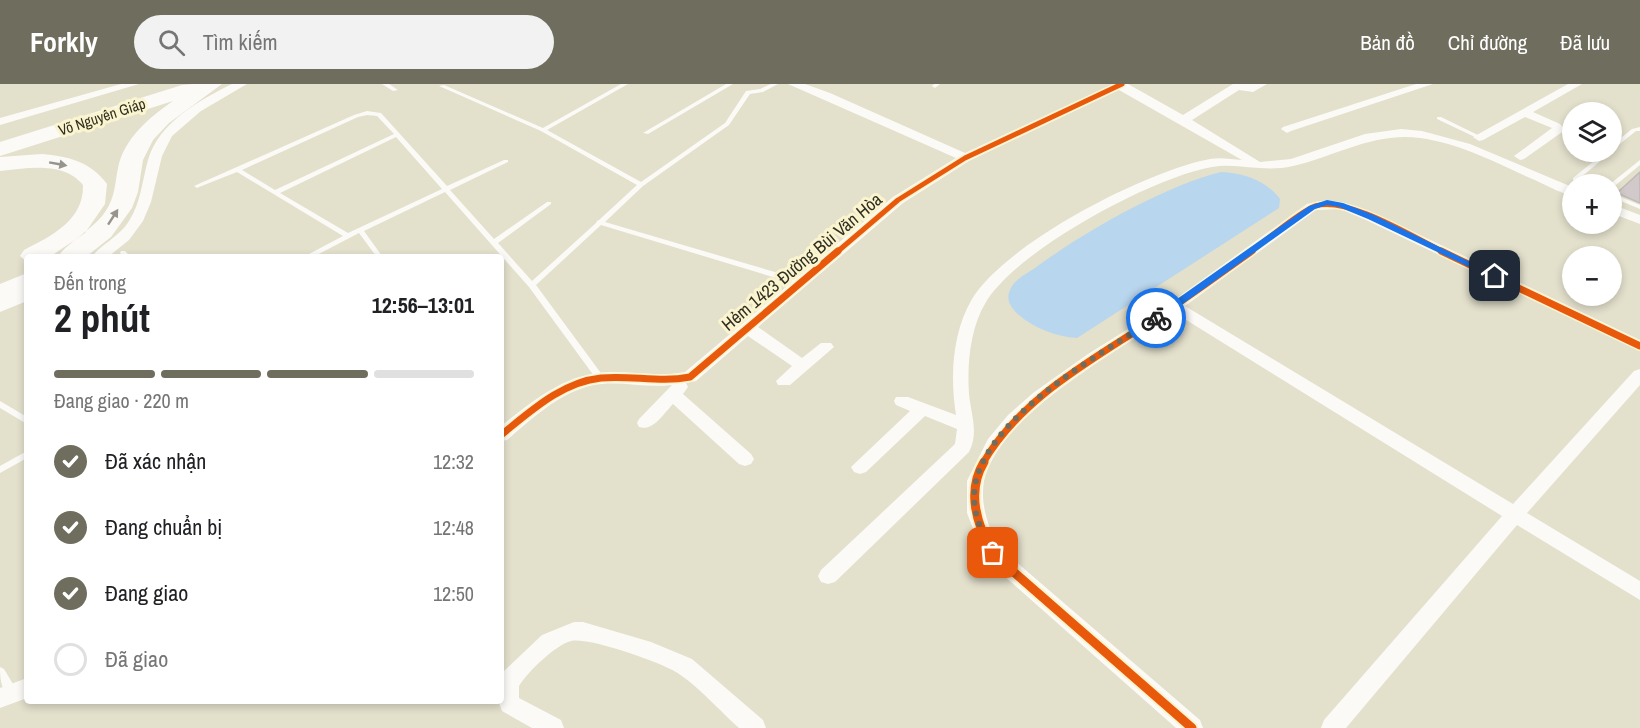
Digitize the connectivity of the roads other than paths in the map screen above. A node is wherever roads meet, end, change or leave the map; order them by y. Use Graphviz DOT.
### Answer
graph roads {
  1 [pos="133,84"];
  2 [pos="162,84"];
  3 [pos="205,84"];
  4 [pos="212,84"];
  5 [pos="241,84"];
  6 [pos="385,84"];
  7 [pos="625,84"];
  8 [pos="730,84"];
  9 [pos="775,84"];
  10 [pos="794,84"];
  11 [pos="1261,84"];
  12 [pos="1426,84"];
  13 [pos="1576,84"];
  14 [pos="1121,85"];
  15 [pos="442,86"];
  16 [pos="737,87"];
  17 [pos="105,88"];
  18 [pos="394,90"];
  19 [pos="1526,113"];
  20 [pos="1439,118"];
  21 [pos="1184,120"];
  22 [pos="0,122"];
  23 [pos="543,129"];
  24 [pos="1287,129"];
  25 [pos="1640,129"];
  26 [pos="0,134"];
  27 [pos="646,134"];
  28 [pos="396,135"];
  29 [pos="1479,137"];
  30 [pos="1622,140"];
  31 [pos="0,149"];
  32 [pos="1520,156"];
  33 [pos="965,158"];
  34 [pos="506,161"];
  35 [pos="1595,162"];
  36 [pos="1640,162"];
  37 [pos="0,164"];
  38 [pos="1260,166"];
  39 [pos="237,170"];
  40 [pos="1581,174"];
  41 [pos="1622,178"];
  42 [pos="641,185"];
  43 [pos="197,186"];
  44 [pos="1562,188"];
  45 [pos="444,190"];
  46 [pos="274,193"];
  47 [pos="1622,200"];
  48 [pos="549,203"];
  49 [pos="1640,207"];
  50 [pos="1622,213"];
  51 [pos="1640,220"];
  52 [pos="599,222"];
  53 [pos="360,230"];
  54 [pos="348,236"];
  55 [pos="493,243"];
  56 [pos="37,254"];
  57 [pos="74,254"];
  58 [pos="103,254"];
  59 [pos="315,254"];
  60 [pos="378,254"];
  61 [pos="503,254"];
  62 [pos="504,255"];
  63 [pos="24,261"];
  64 [pos="0,272"];
  65 [pos="24,282"];
  66 [pos="798,282"];
  67 [pos="532,285"];
  68 [pos="0,294"];
  69 [pos="24,296"];
  70 [pos="1175,306"];
  71 [pos="0,307"];
  72 [pos="748,328"];
  73 [pos="826,346"];
  74 [pos="1640,346"];
  75 [pos="803,366"];
  76 [pos="1640,375"];
  77 [pos="690,377"];
  78 [pos="600,378"];
  79 [pos="784,381"];
  80 [pos="673,394"];
  81 [pos="902,401"];
  82 [pos="0,404"];
  83 [pos="921,410"];
  84 [pos="24,419"];
  85 [pos="645,423"];
  86 [pos="966,426"];
  87 [pos="504,433"];
  88 [pos="24,456"];
  89 [pos="745,459"];
  90 [pos="860,467"];
  91 [pos="0,471"];
  92 [pos="1514,515"];
  93 [pos="828,576"];
  94 [pos="1640,591"];
  95 [pos="0,672"];
  96 [pos="13,693"];
  97 [pos="553,728"];
  98 [pos="755,728"];
  99 [pos="1192,728"];
  100 [pos="1332,728"];
  1 -- 17 [label="street"];
  2 -- 26 [label="highway, Võ Nguyên Giáp"];
  3 -- 31 [label="highway, Võ Nguyên Giáp"];
  57 -- 4 [label="highway, one-way"];
  5 -- 58 [label="street"];
  6 -- 18 [label="lane"];
  7 -- 23 [label="lane"];
  8 -- 16 [label="lane"];
  8 -- 27 [label="lane"];
  9 -- 42 [label="lane"];
  10 -- 33 [label="street"];
  11 -- 21 [label="street"];
  12 -- 24 [label="street"];
  13 -- 19 [label="street"];
  14 -- 21 [label="street"];
  14 -- 33 [label="street, Hẻm 1423 Đường Bùi Văn Hòa"];
  15 -- 23 [label="lane"];
  17 -- 22 [label="street"];
  19 -- 29 [label="street"];
  19 -- 32 [label="street"];
  20 -- 29 [label="lane"];
  21 -- 38 [label="street"];
  23 -- 42 [label="lane"];
  25 -- 30 [label="lane"];
  28 -- 39 [label="lane"];
  28 -- 45 [label="lane"];
  28 -- 46 [label="lane"];
  33 -- 66 [label="street, Hẻm 1423 Đường Bùi Văn Hòa"];
  34 -- 45 [label="lane"];
  35 -- 40 [label="lane"];
  36 -- 41 [label="lane"];
  37 -- 56 [label="highway, one-way"];
  38 -- 44 [label="street"];
  38 -- 86 [label="street"];
  39 -- 43 [label="lane"];
  39 -- 46 [label="lane"];
  42 -- 52 [label="lane"];
  45 -- 53 [label="lane"];
  45 -- 55 [label="lane"];
  46 -- 54 [label="lane"];
  47 -- 49 [label="lane"];
  48 -- 55 [label="lane"];
  50 -- 51 [label="street"];
  52 -- 66 [label="lane"];
  52 -- 67 [label="lane"];
  53 -- 54 [label="lane"];
  53 -- 60 [label="lane"];
  54 -- 59 [label="lane"];
  55 -- 61 [label="lane"];
  62 -- 67 [label="lane"];
  63 -- 64 [label="highway"];
  65 -- 68 [label="highway"];
  66 -- 72 [label="street, Hẻm 1423 Đường Bùi Văn Hòa"];
  67 -- 78 [label="lane"];
  69 -- 71 [label="street"];
  70 -- 74 [label="street"];
  70 -- 92 [label="street"];
  70 -- 99 [label="street"];
  72 -- 75 [label="street"];
  72 -- 77 [label="street, Hẻm 1423 Đường Bùi Văn Hòa"];
  73 -- 75 [label="street"];
  75 -- 79 [label="street"];
  76 -- 92 [label="street"];
  77 -- 78 [label="street"];
  77 -- 80 [label="street, Hẻm 1423 Đường Bùi Văn Hòa"];
  78 -- 87 [label="street"];
  80 -- 85 [label="street, Hẻm 1423 Đường Bùi Văn Hòa"];
  80 -- 89 [label="street"];
  81 -- 83 [label="street"];
  82 -- 84 [label="lane"];
  83 -- 86 [label="street"];
  83 -- 90 [label="street"];
  86 -- 93 [label="street"];
  88 -- 91 [label="lane"];
  92 -- 94 [label="street"];
  92 -- 100 [label="street"];
  95 -- 96 [label="lane"];
  97 -- 98 [label="street"];
}
